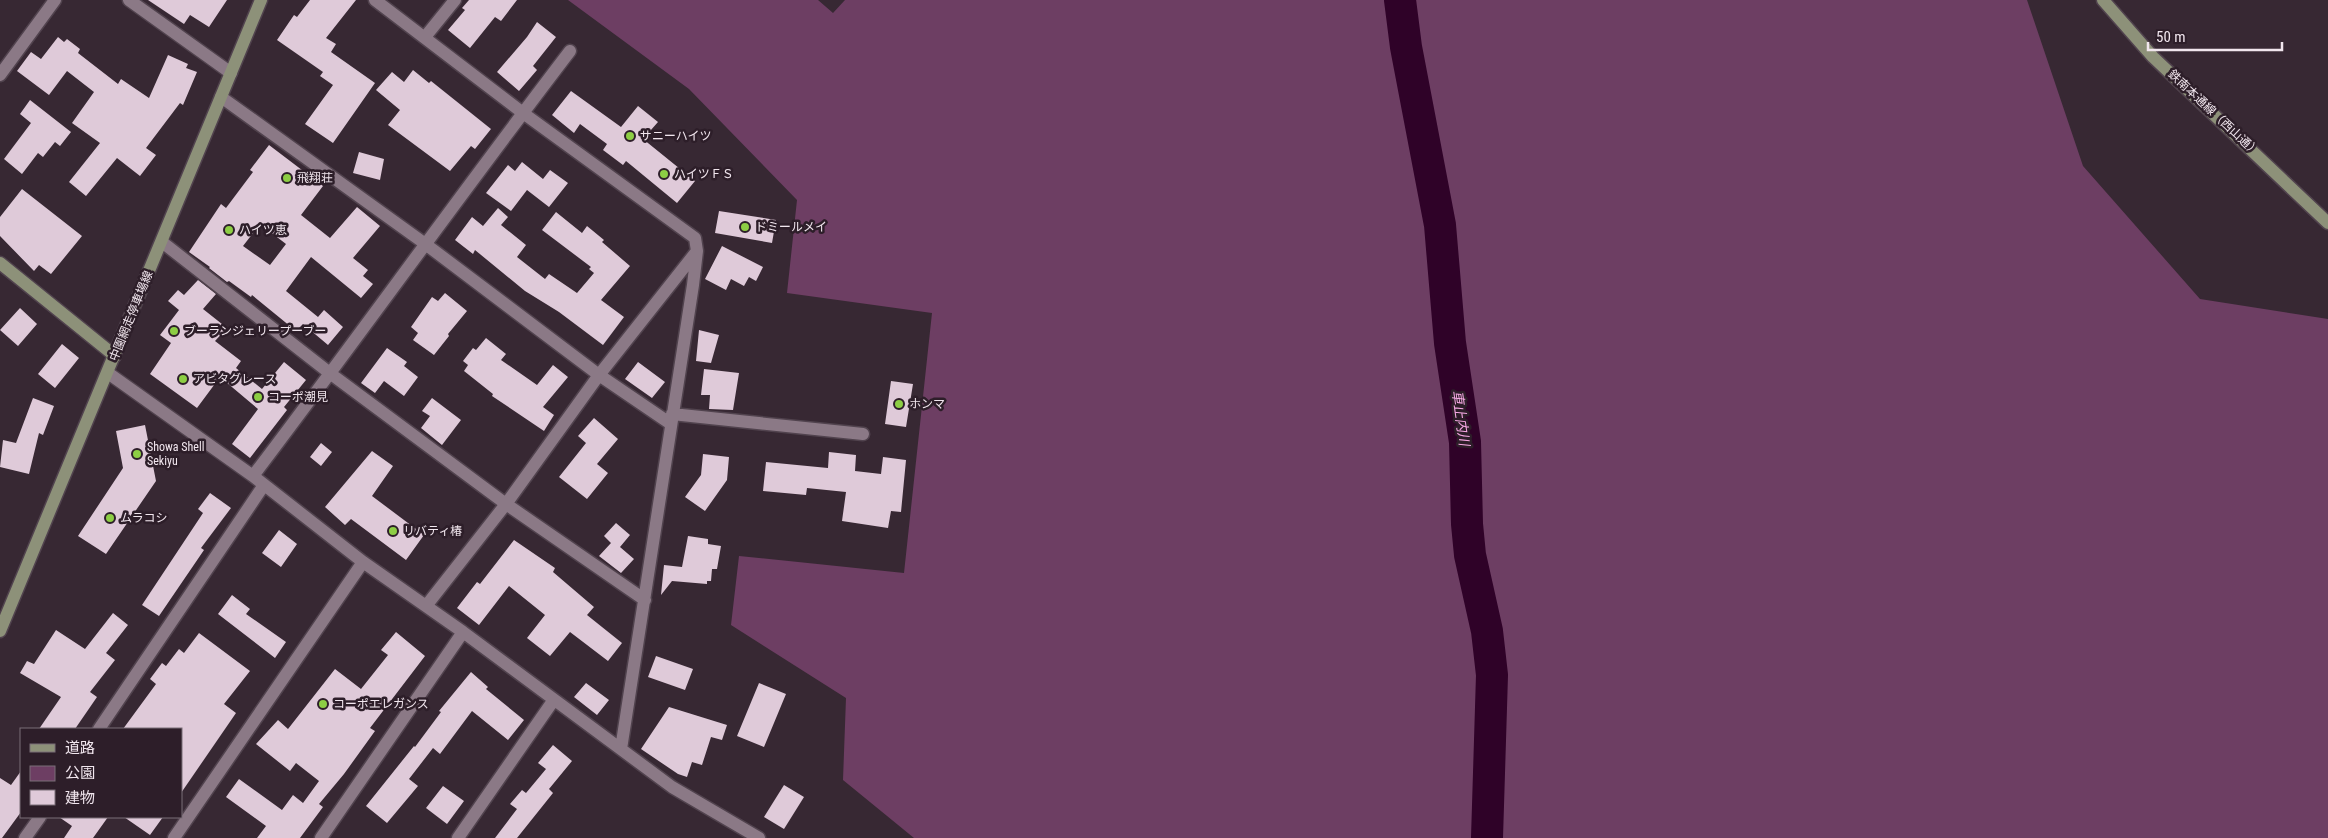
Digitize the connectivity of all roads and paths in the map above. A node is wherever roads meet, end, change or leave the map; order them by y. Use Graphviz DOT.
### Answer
graph roads {
  1 [pos="55,0"];
  2 [pos="129,0"];
  3 [pos="261,0"];
  4 [pos="375,0"];
  5 [pos="455,0"];
  6 [pos="2103,0"];
  7 [pos="425,38"];
  8 [pos="570,52"];
  9 [pos="230,73"];
  10 [pos="0,75"];
  11 [pos="221,97"];
  12 [pos="523,113"];
  13 [pos="2328,223"];
  14 [pos="162,242"];
  15 [pos="424,243"];
  16 [pos="697,252"];
  17 [pos="0,264"];
  18 [pos="115,356"];
  19 [pos="108,373"];
  20 [pos="330,374"];
  21 [pos="599,375"];
  22 [pos="671,419"];
  23 [pos="863,434"];
  24 [pos="253,476"];
  25 [pos="264,485"];
  26 [pos="506,504"];
  27 [pos="363,562"];
  28 [pos="645,600"];
  29 [pos="426,606"];
  30 [pos="0,631"];
  31 [pos="463,632"];
  32 [pos="553,700"];
  33 [pos="100,728"];
  34 [pos="621,749"];
  35 [pos="39,818"];
  36 [pos="25,838"];
  37 [pos="174,838"];
  38 [pos="322,838"];
  39 [pos="458,838"];
  40 [pos="759,838"];
  1 -- 10 [label="street"];
  2 -- 9 [label="street"];
  3 -- 9 [label="main road, 中園網走停車場線"];
  4 -- 7 [label="street"];
  5 -- 7 [label="street"];
  6 -- 13 [label="main road, 鉄南本通線（西山通）"];
  7 -- 12 [label="street"];
  8 -- 12 [label="street"];
  9 -- 11 [label="main road, 中園網走停車場線"];
  11 -- 14 [label="main road, 中園網走停車場線"];
  11 -- 15 [label="street"];
  12 -- 15 [label="street"];
  12 -- 16 [label="street"];
  14 -- 18 [label="main road, 中園網走停車場線"];
  14 -- 20 [label="street"];
  15 -- 20 [label="street"];
  15 -- 21 [label="street"];
  16 -- 21 [label="street"];
  16 -- 22 [label="street"];
  17 -- 18 [label="main road"];
  18 -- 19 [label="main road, 中園網走停車場線"];
  19 -- 24 [label="street"];
  19 -- 30 [label="main road, 中園網走停車場線"];
  20 -- 24 [label="street"];
  20 -- 26 [label="street"];
  21 -- 22 [label="street"];
  21 -- 26 [label="street"];
  22 -- 23 [label="street"];
  22 -- 28 [label="street"];
  24 -- 25 [label="street"];
  25 -- 27 [label="street"];
  25 -- 33 [label="street"];
  26 -- 28 [label="street"];
  26 -- 29 [label="street"];
  27 -- 29 [label="street"];
  27 -- 37 [label="street"];
  28 -- 34 [label="street"];
  29 -- 31 [label="street"];
  31 -- 32 [label="street"];
  31 -- 38 [label="street"];
  32 -- 34 [label="street"];
  32 -- 39 [label="street"];
  34 -- 40 [label="street"];
  35 -- 36 [label="street"];
}
